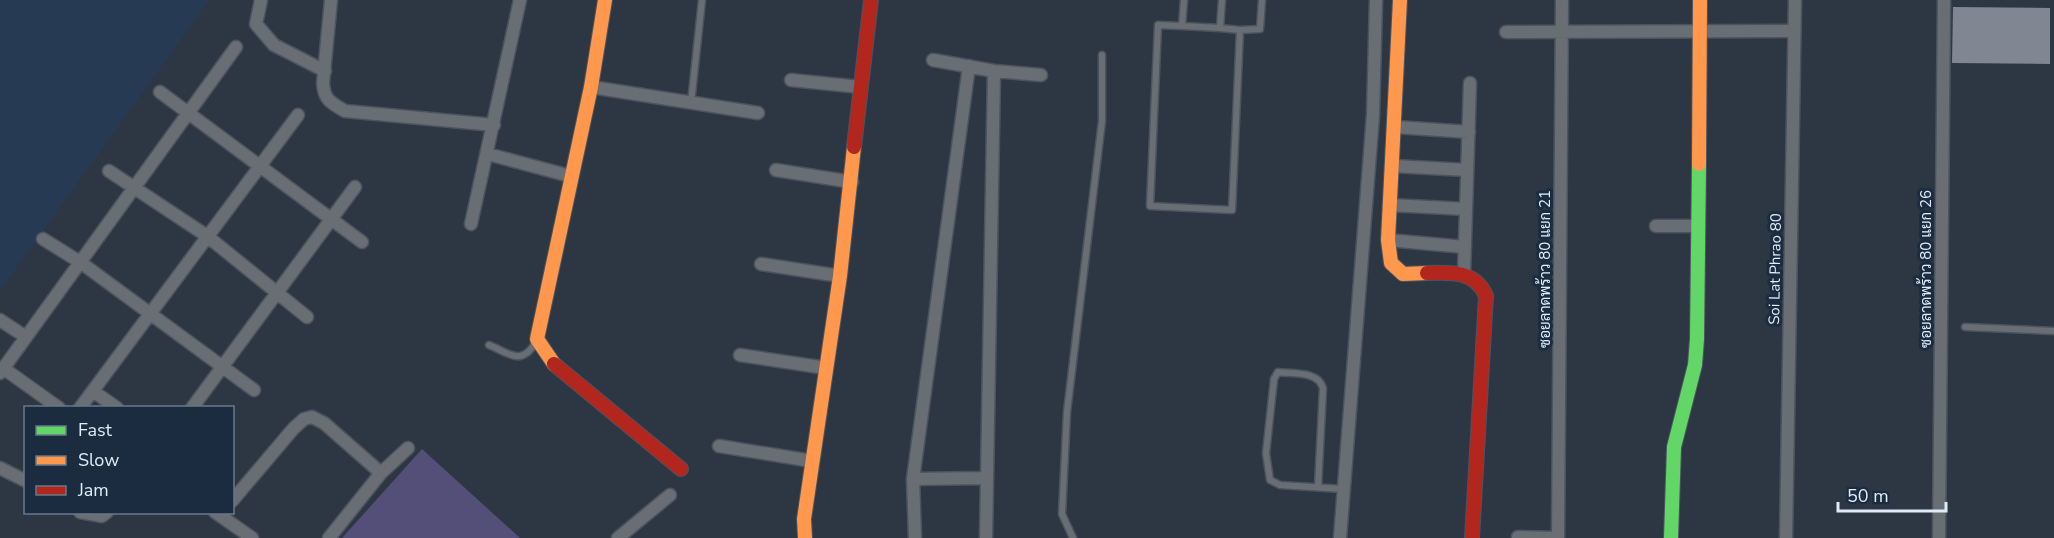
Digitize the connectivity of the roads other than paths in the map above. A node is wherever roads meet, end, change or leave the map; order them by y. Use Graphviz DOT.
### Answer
graph roads {
  1 [pos="261,0"];
  2 [pos="331,0"];
  3 [pos="520,0"];
  4 [pos="605,0"];
  5 [pos="702,0"];
  6 [pos="871,0"];
  7 [pos="1184,0"];
  8 [pos="1222,0"];
  9 [pos="1262,0"];
  10 [pos="1376,0"];
  11 [pos="1400,0"];
  12 [pos="1562,0"];
  13 [pos="1700,0"];
  14 [pos="1795,0"];
  15 [pos="1944,0"];
  16 [pos="1182,26"];
  17 [pos="1220,28"];
  18 [pos="1240,30"];
  19 [pos="1794,31"];
  20 [pos="1506,32"];
  21 [pos="1562,32"];
  22 [pos="1700,33"];
  23 [pos="236,47"];
  24 [pos="1102,55"];
  25 [pos="933,60"];
  26 [pos="969,66"];
  27 [pos="325,71"];
  28 [pos="994,71"];
  29 [pos="1041,75"];
  30 [pos="791,80"];
  31 [pos="1470,83"];
  32 [pos="591,87"];
  33 [pos="860,87"];
  34 [pos="160,92"];
  35 [pos="691,103"];
  36 [pos="189,113"];
  37 [pos="758,113"];
  38 [pos="298,115"];
  39 [pos="494,126"];
  40 [pos="1396,127"];
  41 [pos="1469,132"];
  42 [pos="488,154"];
  43 [pos="1392,166"];
  44 [pos="259,167"];
  45 [pos="1467,170"];
  46 [pos="109,171"];
  47 [pos="776,171"];
  48 [pos="570,176"];
  49 [pos="852,182"];
  50 [pos="135,186"];
  51 [pos="355,187"];
  52 [pos="1389,205"];
  53 [pos="1466,209"];
  54 [pos="331,219"];
  55 [pos="471,224"];
  56 [pos="1656,226"];
  57 [pos="1698,226"];
  58 [pos="207,237"];
  59 [pos="43,239"];
  60 [pos="1388,240"];
  61 [pos="362,242"];
  62 [pos="1465,247"];
  63 [pos="80,262"];
  64 [pos="761,264"];
  65 [pos="1464,274"];
  66 [pos="840,276"];
  67 [pos="279,292"];
  68 [pos="151,313"];
  69 [pos="307,317"];
  70 [pos="0,320"];
  71 [pos="1965,327"];
  72 [pos="2054,331"];
  73 [pos="26,337"];
  74 [pos="537,339"];
  75 [pos="489,345"];
  76 [pos="741,355"];
  77 [pos="224,366"];
  78 [pos="826,368"];
  79 [pos="2,370"];
  80 [pos="254,390"];
  81 [pos="93,391"];
  82 [pos="56,406"];
  83 [pos="82,406"];
  84 [pos="114,406"];
  85 [pos="194,406"];
  86 [pos="719,446"];
  87 [pos="408,448"];
  88 [pos="812,460"];
  89 [pos="0,468"];
  90 [pos="681,469"];
  91 [pos="381,473"];
  92 [pos="985,478"];
  93 [pos="913,479"];
  94 [pos="24,480"];
  95 [pos="1318,487"];
  96 [pos="1344,489"];
  97 [pos="670,495"];
  98 [pos="234,499"];
  99 [pos="87,514"];
  100 [pos="105,514"];
  101 [pos="219,514"];
  102 [pos="1518,537"];
  103 [pos="252,538"];
  104 [pos="329,538"];
  105 [pos="618,538"];
  106 [pos="806,538"];
  107 [pos="915,538"];
  108 [pos="986,538"];
  109 [pos="1073,538"];
  110 [pos="1340,538"];
  111 [pos="1472,538"];
  112 [pos="1558,538"];
  113 [pos="1671,538"];
  114 [pos="1786,538"];
  115 [pos="1939,538"];
  1 -- 27 [label="street"];
  2 -- 27 [label="street"];
  3 -- 39 [label="street"];
  4 -- 32 [label="street"];
  5 -- 35 [label="lane"];
  6 -- 33 [label="street"];
  7 -- 16 [label="lane"];
  8 -- 17 [label="lane"];
  9 -- 18 [label="lane"];
  10 -- 96 [label="street"];
  11 -- 40 [label="street"];
  12 -- 21 [label="street, ซอยลาดพร้าว 80 แยก 21"];
  13 -- 22 [label="street"];
  14 -- 19 [label="street, Soi Lat Phrao 80"];
  15 -- 115 [label="street, ซอยลาดพร้าว 80 แยก 26"];
  16 -- 17 [label="lane"];
  16 -- 18 [label="lane"];
  17 -- 18 [label="lane"];
  19 -- 22 [label="street"];
  19 -- 114 [label="street, Soi Lat Phrao 80"];
  20 -- 21 [label="street"];
  21 -- 22 [label="street"];
  21 -- 112 [label="street, ซอยลาดพร้าว 80 แยก 21"];
  22 -- 57 [label="street"];
  23 -- 36 [label="street"];
  24 -- 109 [label="lane"];
  25 -- 26 [label="street"];
  26 -- 28 [label="street"];
  26 -- 93 [label="street"];
  27 -- 39 [label="street"];
  28 -- 29 [label="street"];
  28 -- 92 [label="street"];
  30 -- 33 [label="street"];
  31 -- 41 [label="street"];
  32 -- 35 [label="street"];
  32 -- 48 [label="street"];
  33 -- 49 [label="street"];
  34 -- 36 [label="street"];
  35 -- 37 [label="street"];
  36 -- 44 [label="street"];
  36 -- 50 [label="street"];
  38 -- 44 [label="street"];
  39 -- 42 [label="street"];
  40 -- 41 [label="street"];
  40 -- 43 [label="street"];
  41 -- 45 [label="street"];
  42 -- 48 [label="street"];
  42 -- 55 [label="street"];
  43 -- 45 [label="street"];
  43 -- 52 [label="street"];
  44 -- 54 [label="street"];
  44 -- 58 [label="street"];
  45 -- 53 [label="street"];
  46 -- 50 [label="street"];
  47 -- 49 [label="street"];
  48 -- 74 [label="street"];
  49 -- 66 [label="street"];
  50 -- 58 [label="street"];
  50 -- 63 [label="street"];
  51 -- 54 [label="street"];
  52 -- 53 [label="street"];
  52 -- 60 [label="street"];
  53 -- 62 [label="street"];
  54 -- 61 [label="street"];
  54 -- 67 [label="street"];
  56 -- 57 [label="street"];
  57 -- 113 [label="street"];
  58 -- 67 [label="street"];
  58 -- 68 [label="street"];
  59 -- 63 [label="street"];
  60 -- 62 [label="street"];
  60 -- 65 [label="street"];
  62 -- 65 [label="street"];
  63 -- 68 [label="street"];
  63 -- 73 [label="street"];
  64 -- 66 [label="street"];
  65 -- 111 [label="street"];
  66 -- 78 [label="street"];
  67 -- 69 [label="street"];
  67 -- 77 [label="street"];
  68 -- 77 [label="street"];
  68 -- 81 [label="street"];
  70 -- 73 [label="street"];
  71 -- 72 [label="lane"];
  73 -- 79 [label="street"];
  74 -- 75 [label="lane"];
  74 -- 90 [label="street"];
  76 -- 78 [label="street"];
  77 -- 80 [label="street"];
  77 -- 85 [label="street"];
  78 -- 88 [label="street"];
  79 -- 82 [label="street"];
  81 -- 83 [label="street"];
  81 -- 84 [label="street"];
  86 -- 88 [label="street"];
  87 -- 91 [label="street"];
  88 -- 106 [label="street"];
  89 -- 94 [label="street"];
  91 -- 98 [label="street"];
  91 -- 104 [label="street"];
  92 -- 93 [label="street"];
  92 -- 108 [label="street"];
  93 -- 107 [label="street"];
  95 -- 95 [label="lane"];
  95 -- 96 [label="lane"];
  96 -- 110 [label="street"];
  97 -- 105 [label="street"];
  99 -- 100 [label="street"];
  101 -- 103 [label="street"];
  102 -- 112 [label="street"];
}
